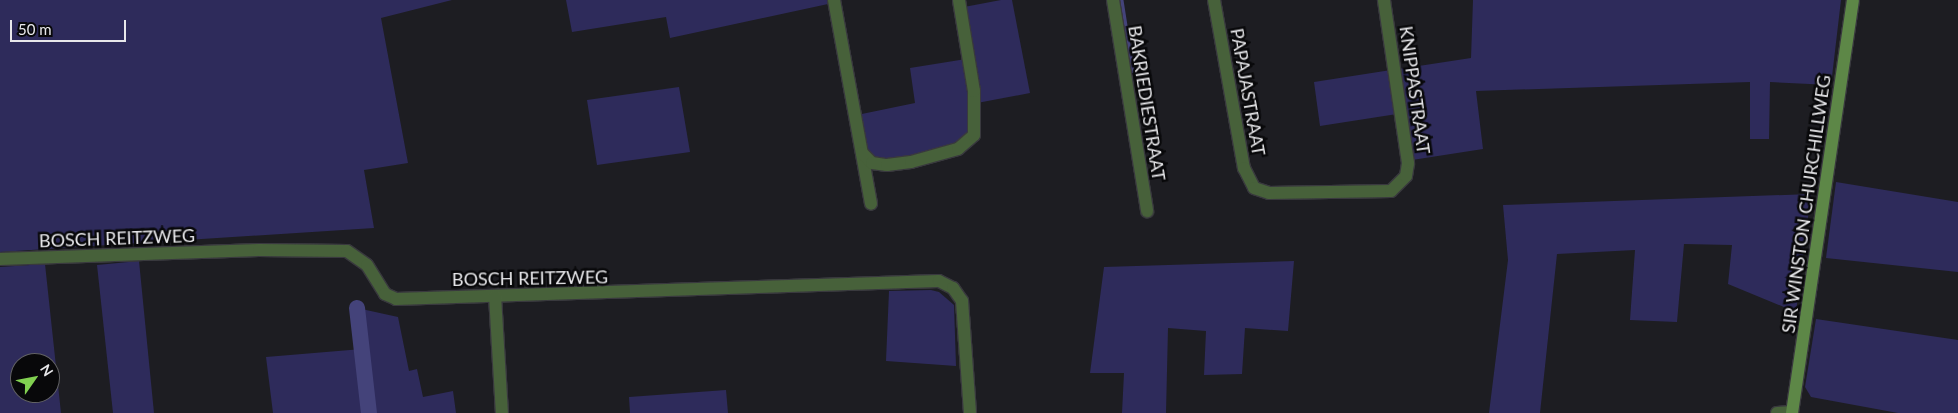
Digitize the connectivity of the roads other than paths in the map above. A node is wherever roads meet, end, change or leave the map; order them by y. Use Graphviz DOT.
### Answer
graph roads {
  1 [pos="834,0"];
  2 [pos="959,0"];
  3 [pos="1113,0"];
  4 [pos="1214,0"];
  5 [pos="1384,0"];
  6 [pos="1853,0"];
  7 [pos="862,153"];
  8 [pos="1254,188"];
  9 [pos="871,204"];
  10 [pos="1147,211"];
  11 [pos="0,259"];
  12 [pos="495,296"];
  13 [pos="1792,412"];
  14 [pos="502,413"];
  15 [pos="970,413"];
  16 [pos="1778,413"];
  1 -- 7 [label="street"];
  2 -- 7 [label="street"];
  3 -- 10 [label="street, BAKRIEDIESTRAAT"];
  4 -- 8 [label="street, PAPAJASTRAAT"];
  5 -- 8 [label="street, KNIPPASTRAAT"];
  6 -- 13 [label="street, SIR WINSTON CHURCHILLWEG"];
  7 -- 9 [label="street"];
  11 -- 12 [label="street, BOSCH REITZWEG"];
  12 -- 14 [label="street"];
  12 -- 15 [label="street, BOSCH REITZWEG"];
  13 -- 16 [label="street"];
}
